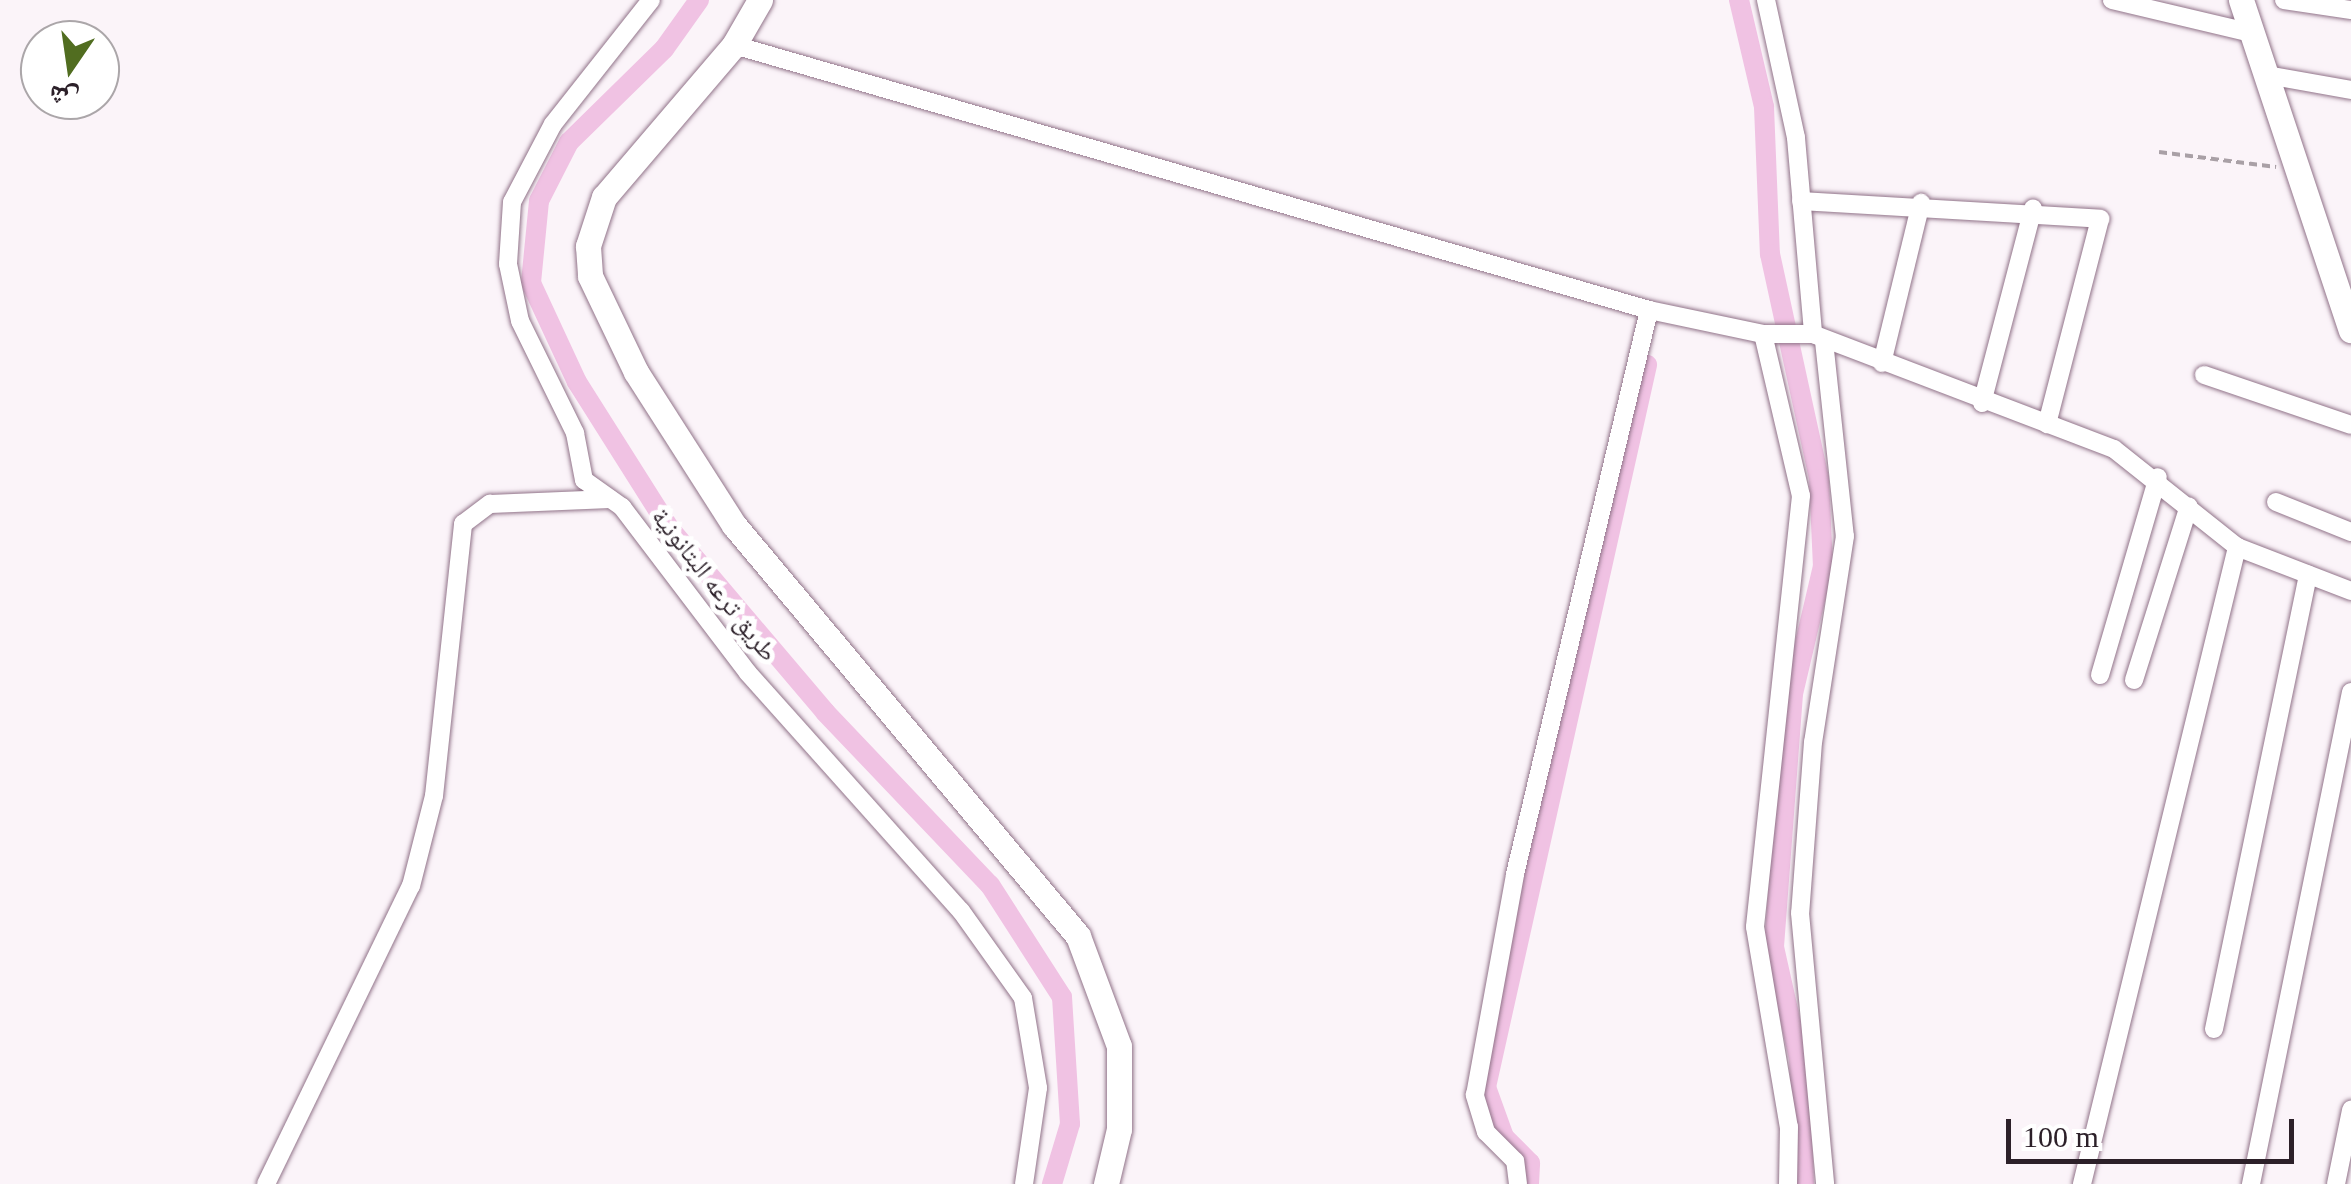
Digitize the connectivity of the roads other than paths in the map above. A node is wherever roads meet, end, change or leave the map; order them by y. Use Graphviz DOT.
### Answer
graph roads {
  1 [pos="652,0"];
  2 [pos="760,0"];
  3 [pos="1766,0"];
  4 [pos="2112,0"];
  5 [pos="2241,0"];
  6 [pos="2284,0"];
  7 [pos="2351,10"];
  8 [pos="2252,33"];
  9 [pos="734,45"];
  10 [pos="2267,75"];
  11 [pos="2351,90"];
  12 [pos="1800,201"];
  13 [pos="1921,203"];
  14 [pos="2033,209"];
  15 [pos="1649,310"];
  16 [pos="2351,330"];
  17 [pos="1770,334"];
  18 [pos="1813,335"];
  19 [pos="1882,363"];
  20 [pos="2204,375"];
  21 [pos="1982,403"];
  22 [pos="2047,424"];
  23 [pos="2351,425"];
  24 [pos="2158,478"];
  25 [pos="612,499"];
  26 [pos="2276,502"];
  27 [pos="2190,506"];
  28 [pos="2351,532"];
  29 [pos="2237,548"];
  30 [pos="2308,575"];
  31 [pos="2351,591"];
  32 [pos="2100,675"];
  33 [pos="2134,680"];
  34 [pos="2351,692"];
  35 [pos="2214,1029"];
  36 [pos="2351,1110"];
  37 [pos="266,1184"];
  38 [pos="1024,1184"];
  39 [pos="1106,1184"];
  40 [pos="1518,1184"];
  41 [pos="1788,1184"];
  42 [pos="1825,1184"];
  43 [pos="2082,1184"];
  44 [pos="2251,1184"];
  45 [pos="2336,1184"];
  1 -- 25 [label="street, طريق ترعه البتانونية"];
  2 -- 9 [label="street"];
  3 -- 12 [label="street"];
  4 -- 8 [label="street"];
  5 -- 8 [label="street"];
  6 -- 7 [label="street"];
  8 -- 10 [label="street"];
  9 -- 15 [label="street"];
  9 -- 39 [label="street"];
  10 -- 11 [label="street"];
  10 -- 16 [label="street"];
  12 -- 13 [label="street"];
  12 -- 18 [label="street"];
  13 -- 14 [label="street"];
  13 -- 19 [label="street"];
  14 -- 21 [label="street"];
  14 -- 22 [label="street"];
  15 -- 17 [label="street"];
  15 -- 40 [label="street"];
  17 -- 18 [label="street"];
  17 -- 41 [label="street"];
  18 -- 19 [label="street"];
  18 -- 42 [label="street"];
  19 -- 21 [label="street"];
  20 -- 23 [label="street"];
  21 -- 22 [label="street"];
  22 -- 24 [label="street"];
  24 -- 27 [label="street"];
  24 -- 32 [label="street"];
  25 -- 37 [label="street"];
  25 -- 38 [label="street, طريق ترعه البتانونية"];
  26 -- 28 [label="street"];
  27 -- 29 [label="street"];
  27 -- 33 [label="street"];
  29 -- 30 [label="street"];
  29 -- 43 [label="street"];
  30 -- 31 [label="street"];
  30 -- 35 [label="street"];
  34 -- 44 [label="street"];
  36 -- 45 [label="street"];
}
